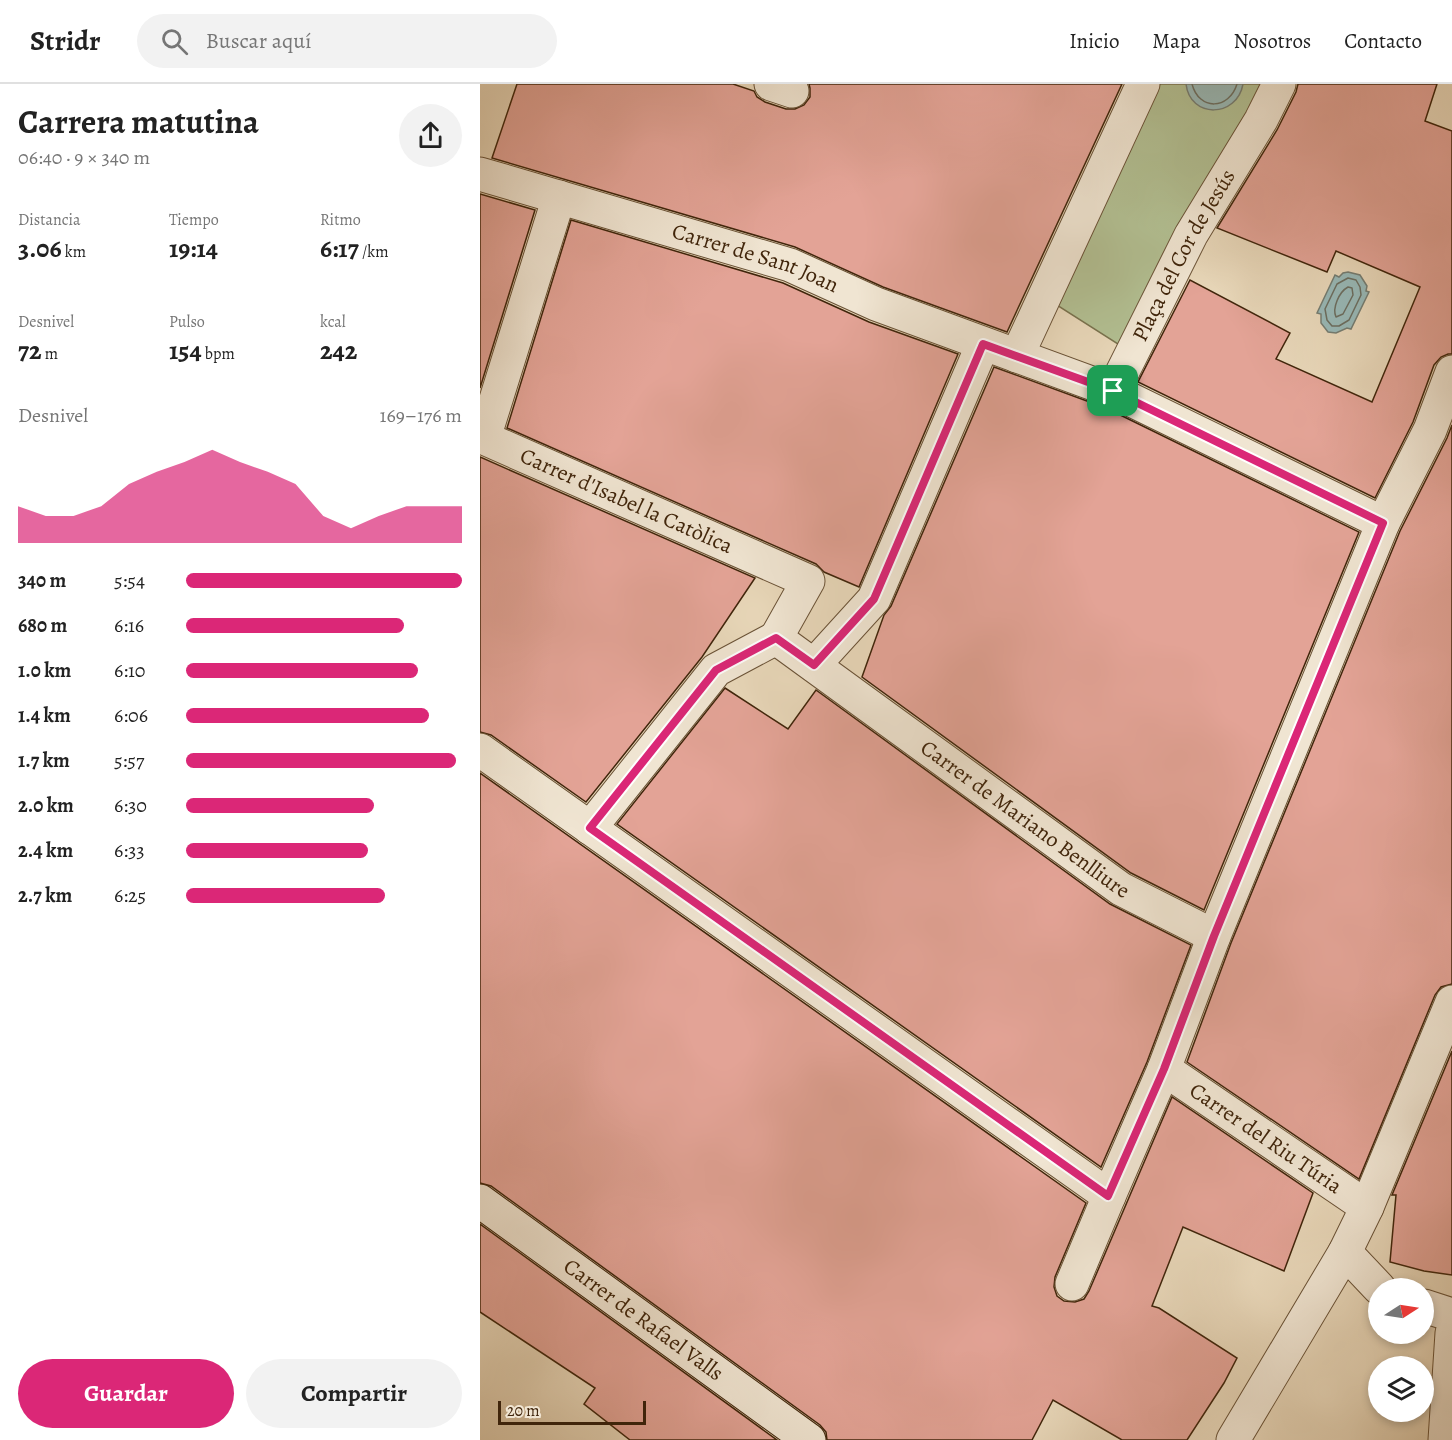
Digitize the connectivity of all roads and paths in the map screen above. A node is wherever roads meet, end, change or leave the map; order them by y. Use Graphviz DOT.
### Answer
graph roads {
  1 [pos="1143,84"];
  2 [pos="1279,84"];
  3 [pos="485,175"];
  4 [pos="559,197"];
  5 [pos="983,344"];
  6 [pos="1017,356"];
  7 [pos="1452,372"];
  8 [pos="1113,391"];
  9 [pos="1383,523"];
  10 [pos="776,638"];
  11 [pos="814,665"];
  12 [pos="480,750"];
  13 [pos="590,828"];
  14 [pos="1214,936"];
  15 [pos="1452,1002"];
  16 [pos="1164,1069"];
  17 [pos="1108,1196"];
  18 [pos="480,1201"];
  19 [pos="1367,1207"];
  20 [pos="1345,1252"];
  21 [pos="1370,1278"];
  22 [pos="1072,1284"];
  23 [pos="1434,1309"];
  24 [pos="1452,1315"];
  25 [pos="1452,1333"];
  26 [pos="808,1440"];
  27 [pos="1233,1440"];
  28 [pos="1445,1440"];
  1 -- 6 [label="street"];
  2 -- 8 [label="street, Plaça del Cor de Jesús"];
  3 -- 4 [label="street, Carrer de Sant Joan"];
  4 -- 5 [label="street, Carrer de Sant Joan"];
  4 -- 10 [label="street, Carrer d'Isabel la Catòlica"];
  5 -- 6 [label="street, Carrer de Sant Joan"];
  5 -- 11 [label="street"];
  6 -- 8 [label="street"];
  7 -- 9 [label="street"];
  8 -- 9 [label="street"];
  9 -- 14 [label="street"];
  10 -- 11 [label="street, Carrer de Mariano Benlliure"];
  10 -- 13 [label="street"];
  11 -- 14 [label="street, Carrer de Mariano Benlliure"];
  12 -- 13 [label="street"];
  13 -- 17 [label="street"];
  14 -- 16 [label="street"];
  15 -- 19 [label="street"];
  16 -- 17 [label="street"];
  16 -- 19 [label="street, Carrer del Riu Túria"];
  17 -- 22 [label="street"];
  18 -- 26 [label="street, Carrer de Rafael Valls"];
  19 -- 20 [label="street"];
  20 -- 21 [label="street"];
  20 -- 27 [label="street"];
  23 -- 24 [label="street"];
  25 -- 28 [label="street"];
}
